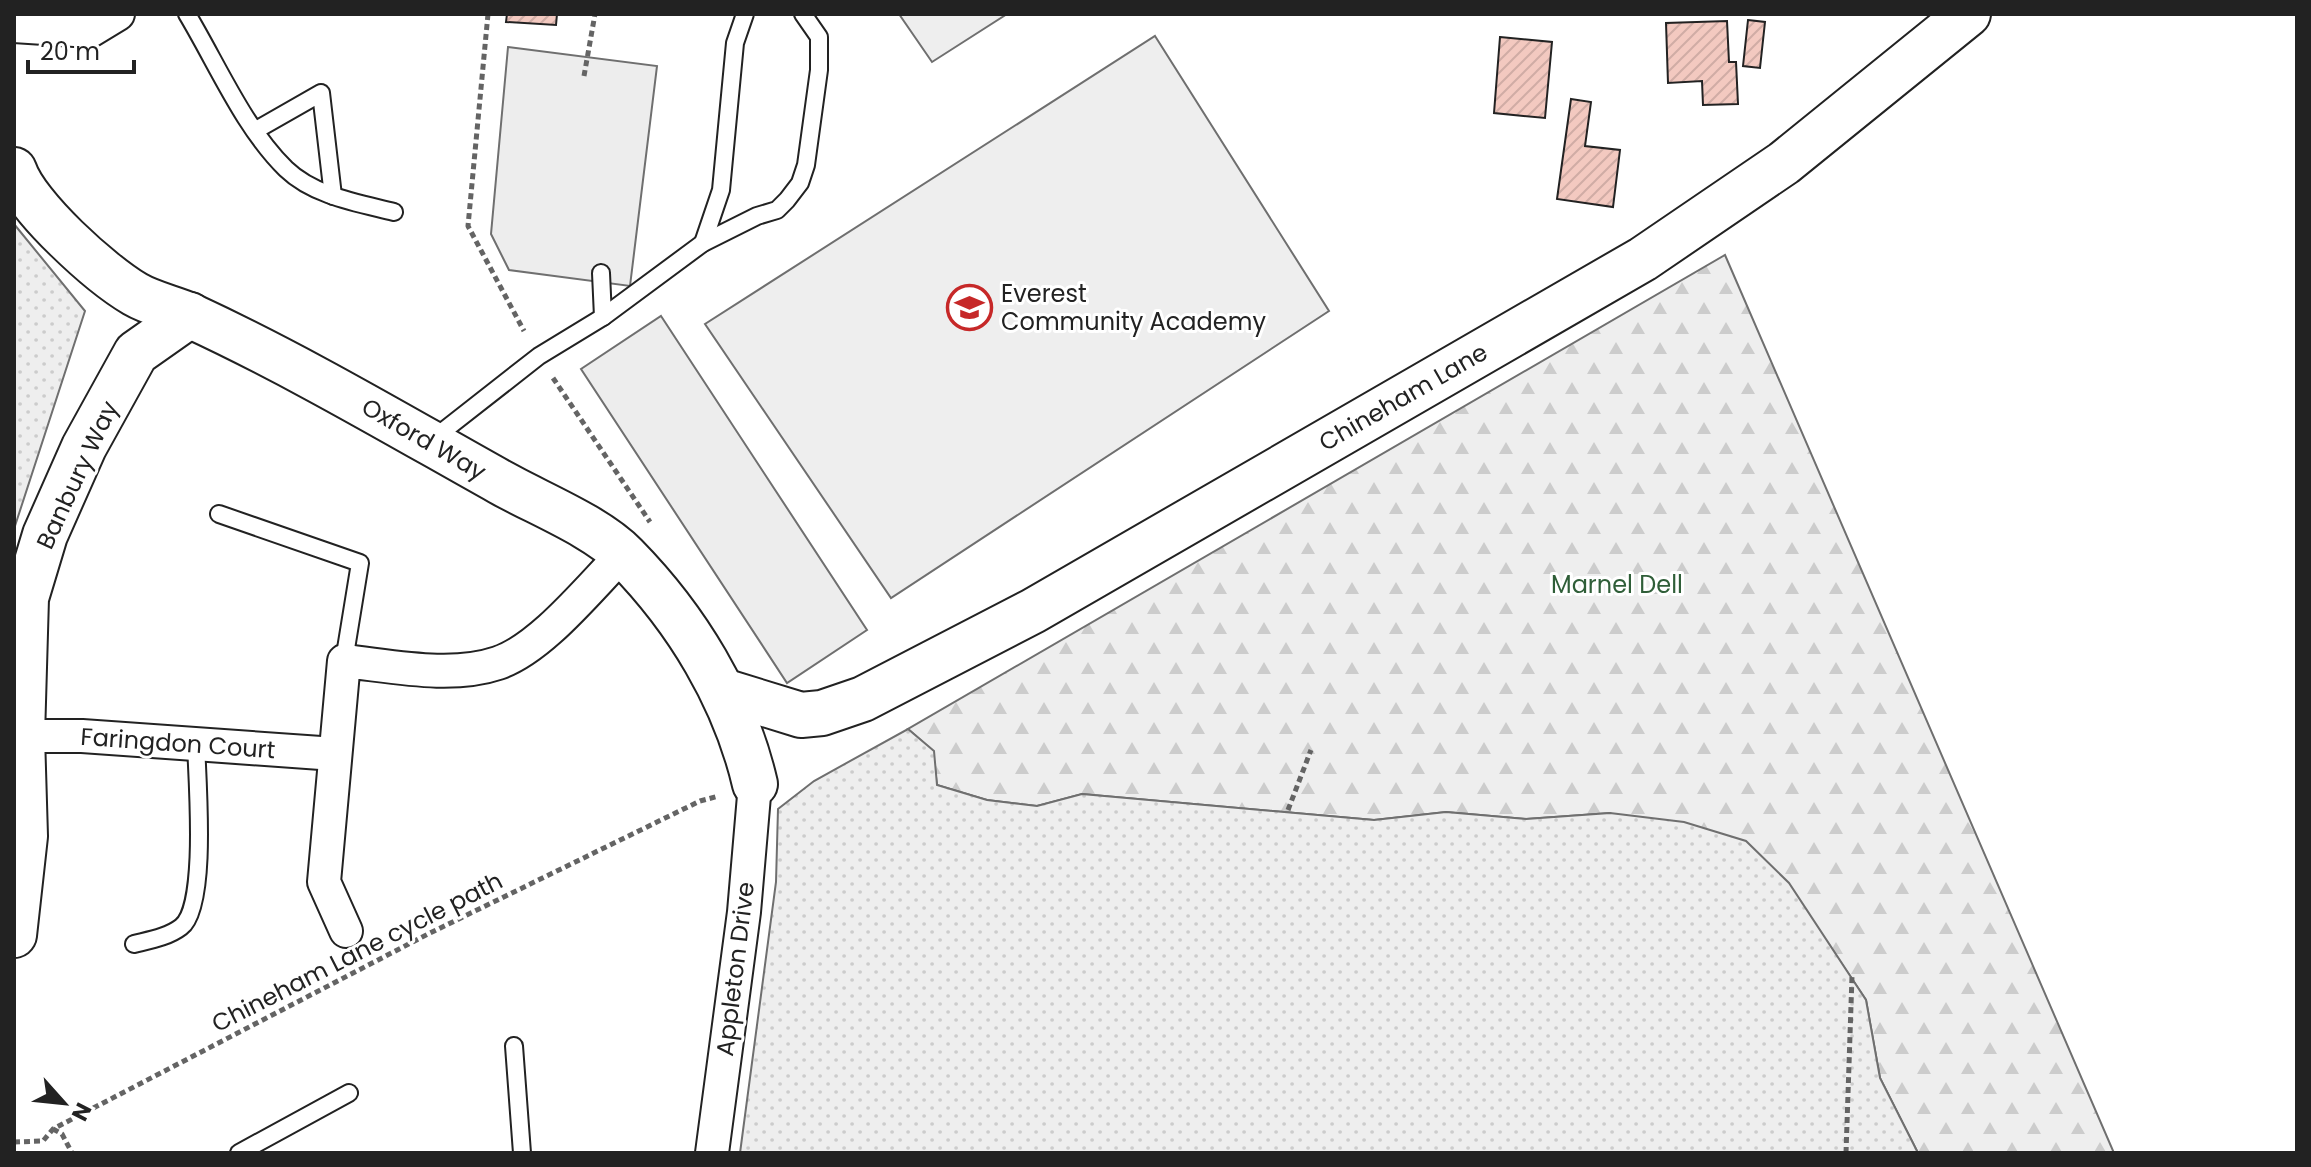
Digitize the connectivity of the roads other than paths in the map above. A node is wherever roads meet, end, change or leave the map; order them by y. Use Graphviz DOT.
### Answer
graph roads {
  1 [pos="118,14"];
  2 [pos="187,14"];
  3 [pos="745,14"];
  4 [pos="803,14"];
  5 [pos="1968,14"];
  6 [pos="14,26"];
  7 [pos="256,130"];
  8 [pos="14,170"];
  9 [pos="333,196"];
  10 [pos="394,212"];
  11 [pos="703,243"];
  12 [pos="601,273"];
  13 [pos="135,294"];
  14 [pos="190,315"];
  15 [pos="603,317"];
  16 [pos="136,353"];
  17 [pos="430,441"];
  18 [pos="219,514"];
  19 [pos="623,554"];
  20 [pos="344,661"];
  21 [pos="723,691"];
  22 [pos="801,715"];
  23 [pos="22,736"];
  24 [pos="196,743"];
  25 [pos="335,754"];
  26 [pos="741,776"];
  27 [pos="346,931"];
  28 [pos="14,935"];
  29 [pos="134,944"];
  30 [pos="514,1046"];
  31 [pos="349,1093"];
  32 [pos="239,1153"];
  33 [pos="522,1153"];
  34 [pos="712,1153"];
  1 -- 6 [label="street"];
  2 -- 7 [label="lane"];
  3 -- 11 [label="lane"];
  4 -- 11 [label="lane"];
  5 -- 22 [label="street, Chineham Lane"];
  7 -- 9 [label="lane"];
  7 -- 9 [label="lane"];
  8 -- 13 [label="street, Oxford Way"];
  9 -- 10 [label="lane"];
  11 -- 15 [label="lane"];
  12 -- 15 [label="lane"];
  13 -- 14 [label="street, Oxford Way"];
  13 -- 16 [label="street"];
  14 -- 16 [label="street"];
  14 -- 17 [label="street, Oxford Way"];
  15 -- 17 [label="lane"];
  16 -- 23 [label="street, Banbury Way"];
  17 -- 19 [label="street, Oxford Way"];
  18 -- 20 [label="lane"];
  19 -- 20 [label="street"];
  19 -- 21 [label="street, Oxford Way"];
  20 -- 25 [label="street"];
  21 -- 22 [label="street, Chineham Lane"];
  21 -- 26 [label="street, Oxford Way"];
  22 -- 26 [label="street, Chineham Lane"];
  23 -- 24 [label="street, Faringdon Court"];
  23 -- 28 [label="street, Banbury Way"];
  24 -- 25 [label="street, Faringdon Court"];
  24 -- 29 [label="lane"];
  25 -- 27 [label="street"];
  26 -- 34 [label="street, Appleton Drive"];
  30 -- 33 [label="lane"];
  31 -- 32 [label="lane"];
}
